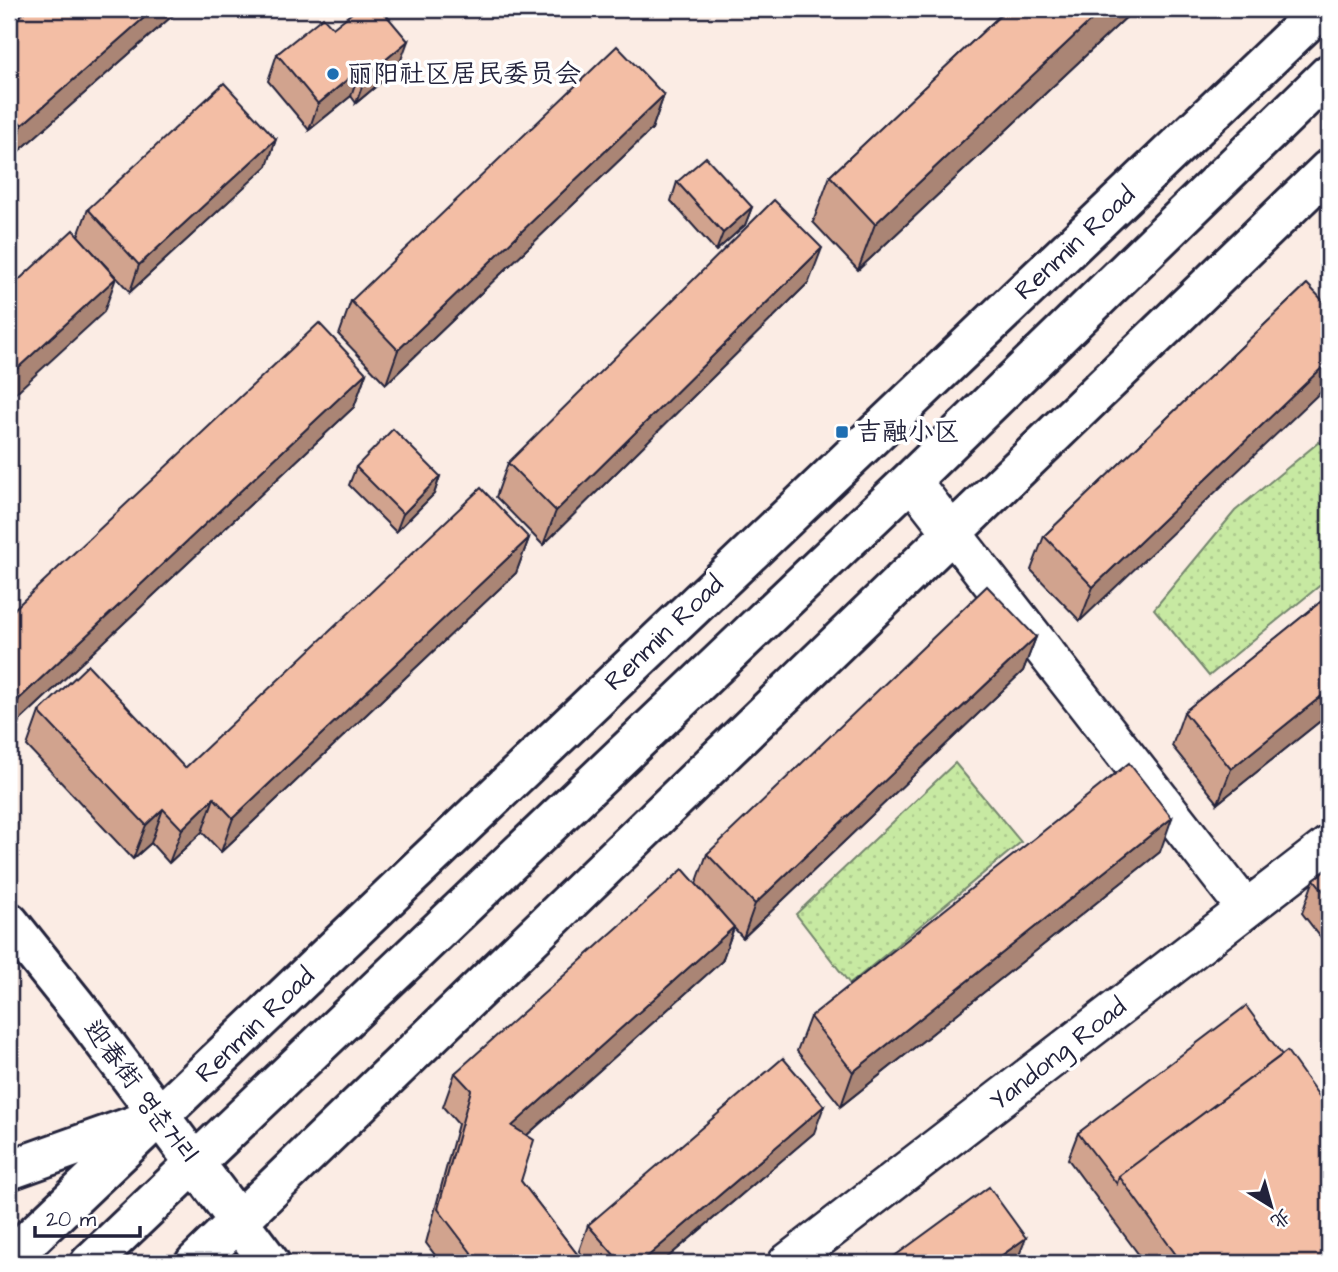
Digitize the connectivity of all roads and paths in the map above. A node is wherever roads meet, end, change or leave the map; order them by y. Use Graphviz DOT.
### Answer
graph roads {
  1 [pos="1321,9"];
  2 [pos="1329,74"];
  3 [pos="1329,169"];
  4 [pos="911,480"];
  5 [pos="952,533"];
  6 [pos="1329,845"];
  7 [pos="1245,909"];
  8 [pos="9,922"];
  9 [pos="159,1116"];
  10 [pos="195,1163"];
  11 [pos="9,1170"];
  12 [pos="237,1223"];
  13 [pos="9,1259"];
  14 [pos="90,1263"];
  15 [pos="195,1263"];
  16 [pos="270,1263"];
  17 [pos="788,1263"];
  1 -- 9 [label="main road, Renmin Road"];
  2 -- 4 [label="main road, Renmin Road"];
  3 -- 5 [label="main road"];
  4 -- 5 [label="street"];
  4 -- 10 [label="main road, Renmin Road"];
  5 -- 7 [label="street"];
  5 -- 12 [label="main road"];
  6 -- 7 [label="street, Yandong Road"];
  7 -- 17 [label="street, Yandong Road"];
  8 -- 9 [label="main road, 迎春街 영춘거리"];
  9 -- 10 [label="main road, 迎春街 영춘거리"];
  9 -- 11 [label="main road"];
  9 -- 13 [label="main road, Renmin Road"];
  10 -- 12 [label="main road, 迎春街 영춘거리"];
  10 -- 14 [label="main road, Renmin Road"];
  12 -- 15 [label="main road"];
  12 -- 16 [label="main road, 迎春街 영춘거리"];
}
